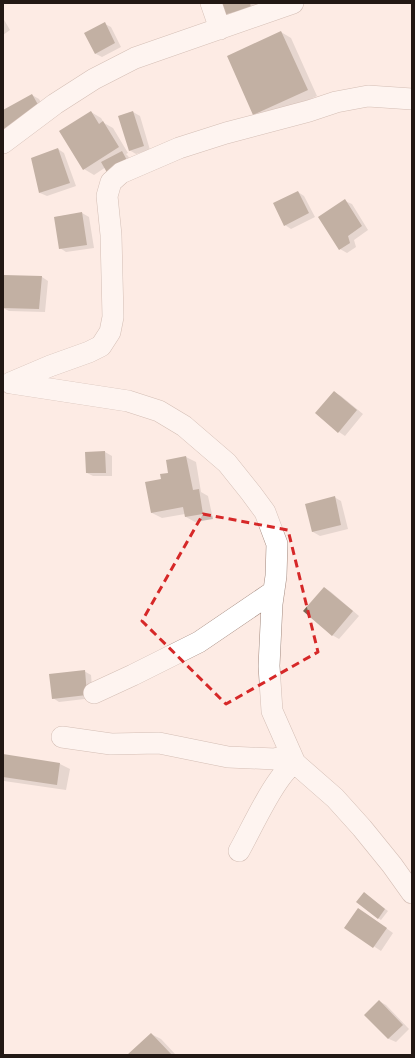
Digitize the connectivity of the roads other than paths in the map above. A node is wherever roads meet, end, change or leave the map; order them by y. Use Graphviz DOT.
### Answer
graph roads {
  1 [pos="211,3"];
  2 [pos="293,3"];
  3 [pos="220,29"];
  4 [pos="412,99"];
  5 [pos="3,143"];
  6 [pos="7,384"];
  7 [pos="274,591"];
  8 [pos="94,693"];
  9 [pos="62,737"];
  10 [pos="293,759"];
  11 [pos="239,851"];
  12 [pos="412,893"];
  1 -- 3 [label="street"];
  2 -- 3 [label="street"];
  3 -- 5 [label="street"];
  4 -- 6 [label="street"];
  6 -- 7 [label="street"];
  7 -- 8 [label="street"];
  7 -- 10 [label="street"];
  9 -- 10 [label="street"];
  10 -- 11 [label="street"];
  10 -- 12 [label="street"];
}
